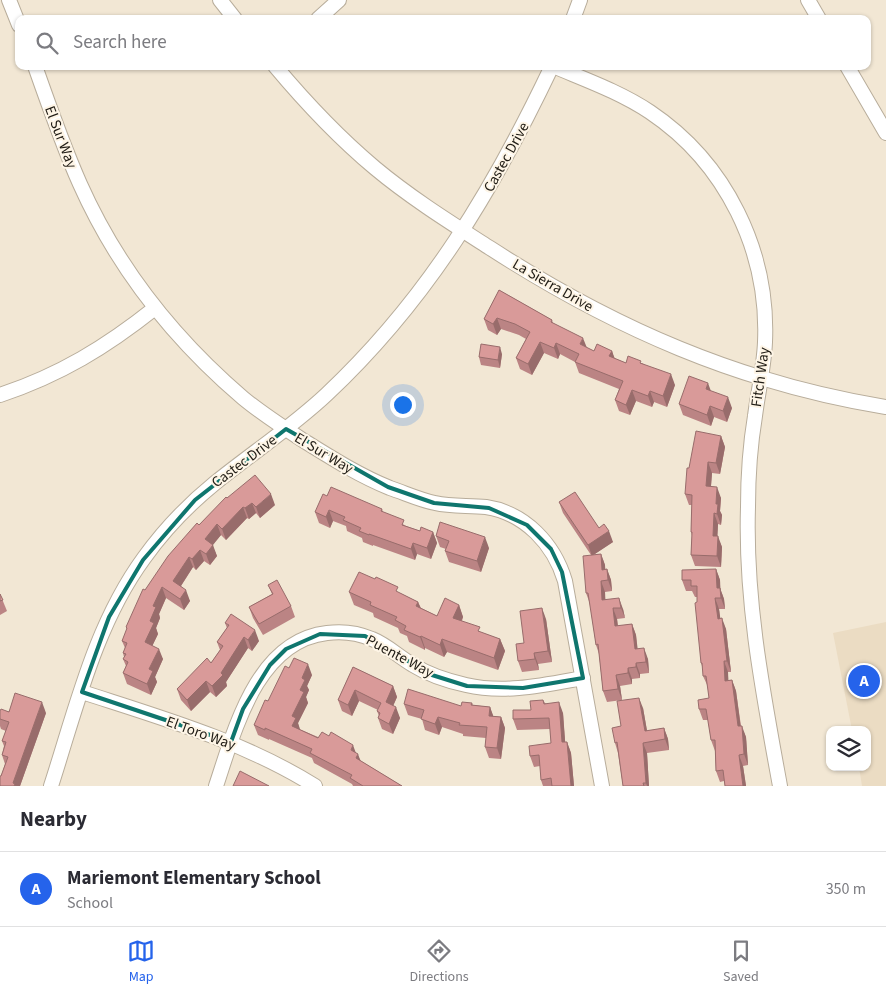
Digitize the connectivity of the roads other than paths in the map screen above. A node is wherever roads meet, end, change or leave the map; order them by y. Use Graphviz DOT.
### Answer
graph roads {
  1 [pos="9,0"];
  2 [pos="220,0"];
  3 [pos="339,0"];
  4 [pos="580,0"];
  5 [pos="808,0"];
  6 [pos="15,15"];
  7 [pos="232,15"];
  8 [pos="322,15"];
  9 [pos="574,15"];
  10 [pos="817,15"];
  11 [pos="36,70"];
  12 [pos="279,70"];
  13 [pos="551,70"];
  14 [pos="562,70"];
  15 [pos="849,70"];
  16 [pos="886,133"];
  17 [pos="463,230"];
  18 [pos="155,308"];
  19 [pos="761,378"];
  20 [pos="0,395"];
  21 [pos="886,407"];
  22 [pos="286,429"];
  23 [pos="582,678"];
  24 [pos="82,692"];
  25 [pos="230,742"];
  26 [pos="51,786"];
  27 [pos="216,786"];
  28 [pos="315,786"];
  29 [pos="602,786"];
  30 [pos="780,786"];
  1 -- 6 [label="street"];
  2 -- 7 [label="street"];
  3 -- 8 [label="street"];
  4 -- 9 [label="street"];
  5 -- 10 [label="street"];
  11 -- 18 [label="street, El Sur Way"];
  12 -- 17 [label="street, La Sierra Drive"];
  13 -- 17 [label="street, Castec Drive"];
  14 -- 19 [label="street, Fitch Way"];
  15 -- 16 [label="street"];
  17 -- 19 [label="street, La Sierra Drive"];
  17 -- 22 [label="street, Castec Drive"];
  18 -- 20 [label="street"];
  18 -- 22 [label="street, El Sur Way"];
  19 -- 21 [label="street, La Sierra Drive"];
  19 -- 30 [label="street, Fitch Way"];
  22 -- 23 [label="street, El Sur Way"];
  22 -- 24 [label="street, Castec Drive"];
  23 -- 25 [label="street, Puente Way"];
  23 -- 29 [label="street, El Sur Way"];
  24 -- 25 [label="street, El Toro Way"];
  24 -- 26 [label="street, Castec Drive"];
  25 -- 27 [label="street, Puente Way"];
  25 -- 28 [label="street, El Toro Way"];
}
